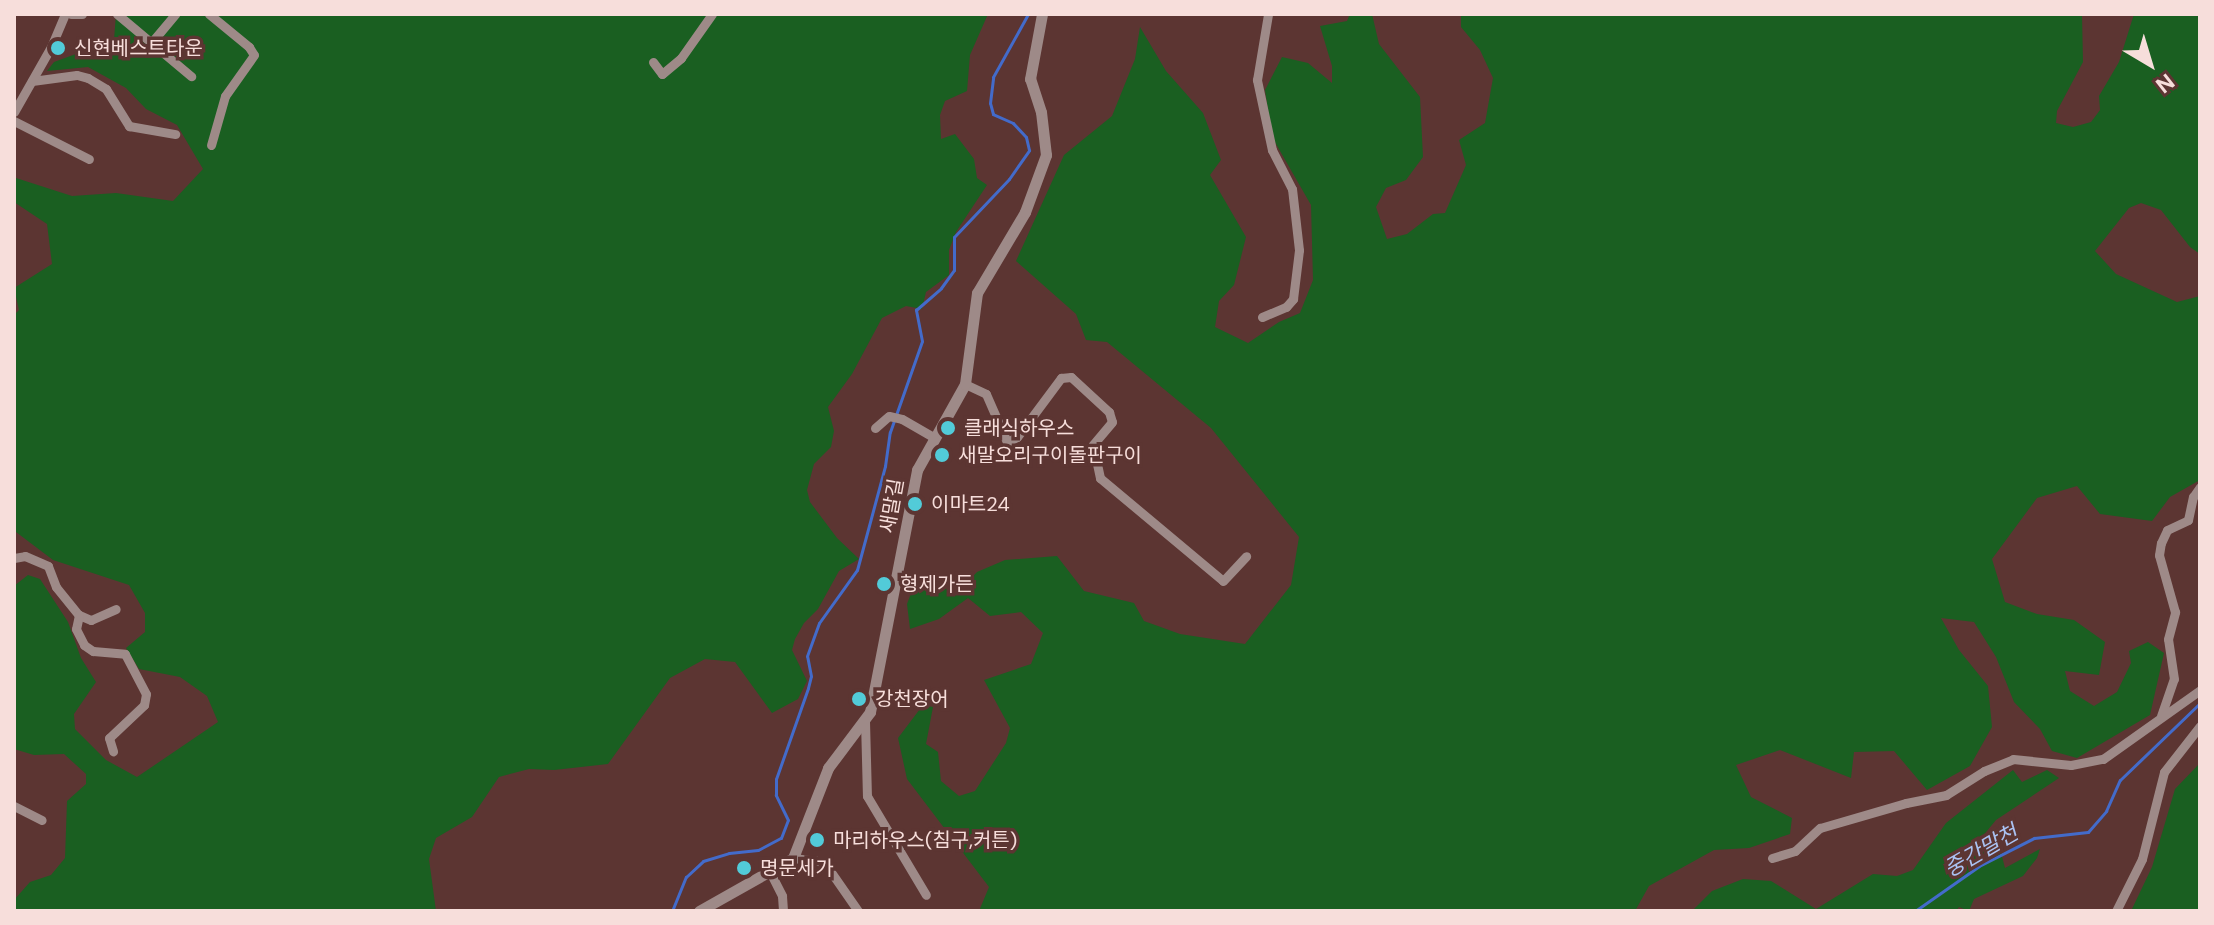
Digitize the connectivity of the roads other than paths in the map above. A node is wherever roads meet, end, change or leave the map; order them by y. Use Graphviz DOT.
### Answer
graph roads {
  1 [pos="68,14"];
  2 [pos="82,14"];
  3 [pos="117,14"];
  4 [pos="175,14"];
  5 [pos="209,14"];
  6 [pos="712,14"];
  7 [pos="1042,14"];
  8 [pos="1268,14"];
  9 [pos="151,43"];
  10 [pos="653,62"];
  11 [pos="191,76"];
  12 [pos="32,81"];
  13 [pos="14,112"];
  14 [pos="14,121"];
  15 [pos="175,134"];
  16 [pos="211,145"];
  17 [pos="89,159"];
  18 [pos="1262,317"];
  19 [pos="965,384"];
  20 [pos="875,428"];
  21 [pos="935,438"];
  22 [pos="2200,487"];
  23 [pos="1246,556"];
  24 [pos="14,558"];
  25 [pos="116,609"];
  26 [pos="79,615"];
  27 [pos="2200,690"];
  28 [pos="2161,716"];
  29 [pos="865,721"];
  30 [pos="2200,726"];
  31 [pos="113,751"];
  32 [pos="14,806"];
  33 [pos="42,820"];
  34 [pos="793,858"];
  35 [pos="1772,858"];
  36 [pos="769,870"];
  37 [pos="926,895"];
  38 [pos="699,911"];
  39 [pos="783,911"];
  40 [pos="858,911"];
  41 [pos="2116,911"];
  1 -- 2 [label="street"];
  1 -- 12 [label="street"];
  3 -- 9 [label="street"];
  4 -- 9 [label="street"];
  5 -- 16 [label="street"];
  6 -- 10 [label="street"];
  7 -- 19 [label="street, 새말길"];
  8 -- 18 [label="street"];
  9 -- 11 [label="street"];
  12 -- 13 [label="street"];
  12 -- 15 [label="street"];
  14 -- 17 [label="street"];
  19 -- 21 [label="street, 새말길"];
  19 -- 23 [label="street"];
  20 -- 21 [label="street"];
  21 -- 29 [label="street, 새말길"];
  22 -- 28 [label="street"];
  24 -- 26 [label="street"];
  25 -- 26 [label="street"];
  26 -- 31 [label="street"];
  27 -- 28 [label="street"];
  28 -- 35 [label="street"];
  29 -- 34 [label="street, 새말길"];
  29 -- 37 [label="street"];
  30 -- 41 [label="street"];
  32 -- 33 [label="street"];
  34 -- 36 [label="street"];
  34 -- 40 [label="street"];
  36 -- 38 [label="street"];
  36 -- 39 [label="street"];
}
